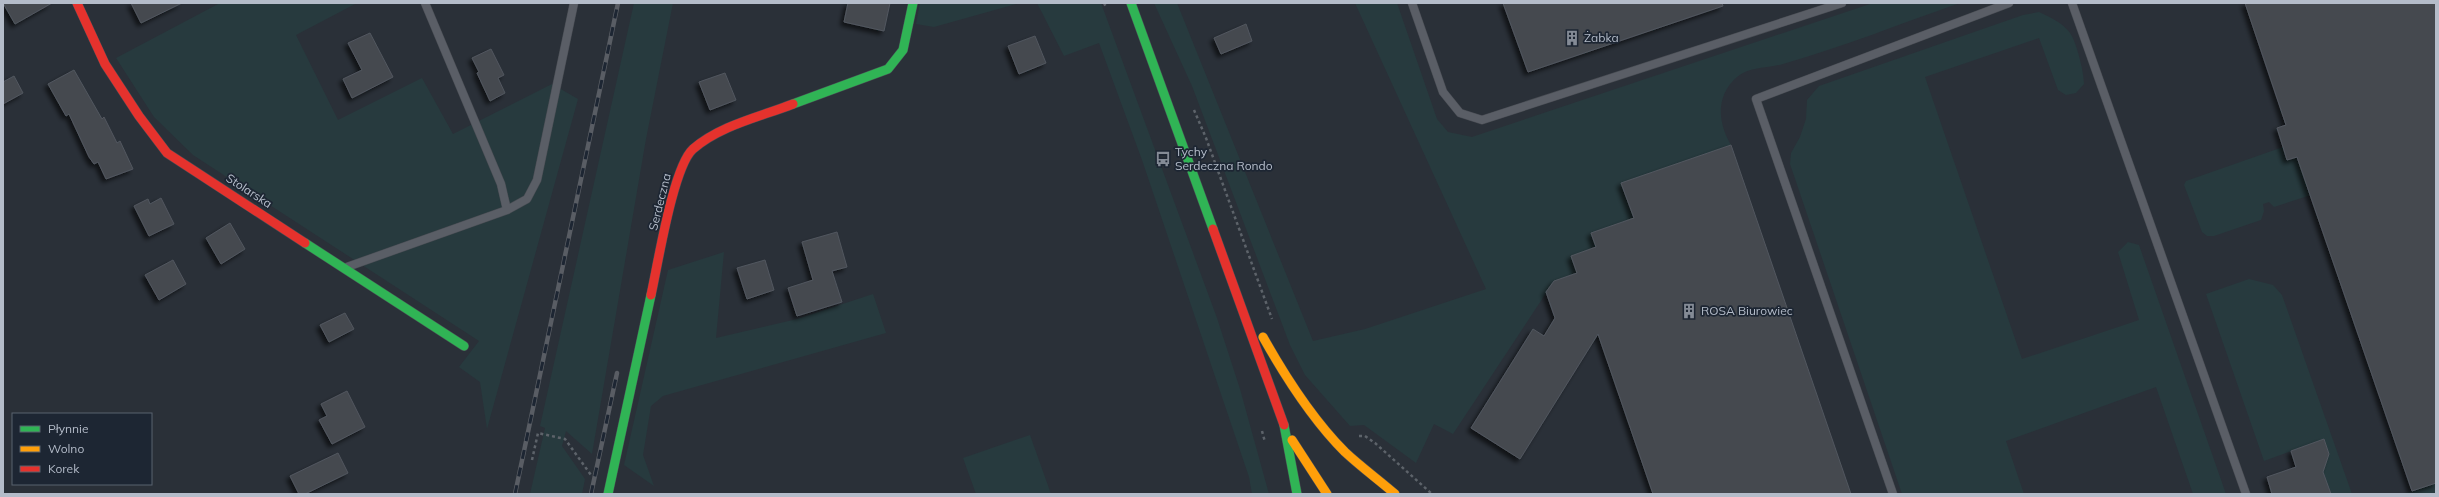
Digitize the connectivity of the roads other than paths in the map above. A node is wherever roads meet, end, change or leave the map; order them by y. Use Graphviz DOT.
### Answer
graph roads {
  1 [pos="77,3"];
  2 [pos="425,3"];
  3 [pos="574,3"];
  4 [pos="913,3"];
  5 [pos="1131,3"];
  6 [pos="1412,3"];
  7 [pos="1842,3"];
  8 [pos="2009,3"];
  9 [pos="2072,3"];
  10 [pos="507,210"];
  11 [pos="344,268"];
  12 [pos="1231,281"];
  13 [pos="464,346"];
  14 [pos="1286,431"];
  15 [pos="608,494"];
  16 [pos="1297,494"];
  17 [pos="1327,494"];
  18 [pos="1395,494"];
  19 [pos="1893,494"];
  20 [pos="2246,494"];
  1 -- 11 [label="street, Stolarska"];
  2 -- 10 [label="lane"];
  3 -- 10 [label="lane"];
  4 -- 15 [label="street, Serdeczna"];
  5 -- 12 [label="street"];
  6 -- 7 [label="lane"];
  8 -- 19 [label="lane"];
  9 -- 20 [label="lane"];
  10 -- 11 [label="lane"];
  11 -- 13 [label="street, Stolarska"];
  12 -- 14 [label="street"];
  12 -- 18 [label="street"];
  14 -- 16 [label="street"];
  14 -- 17 [label="street"];
}
